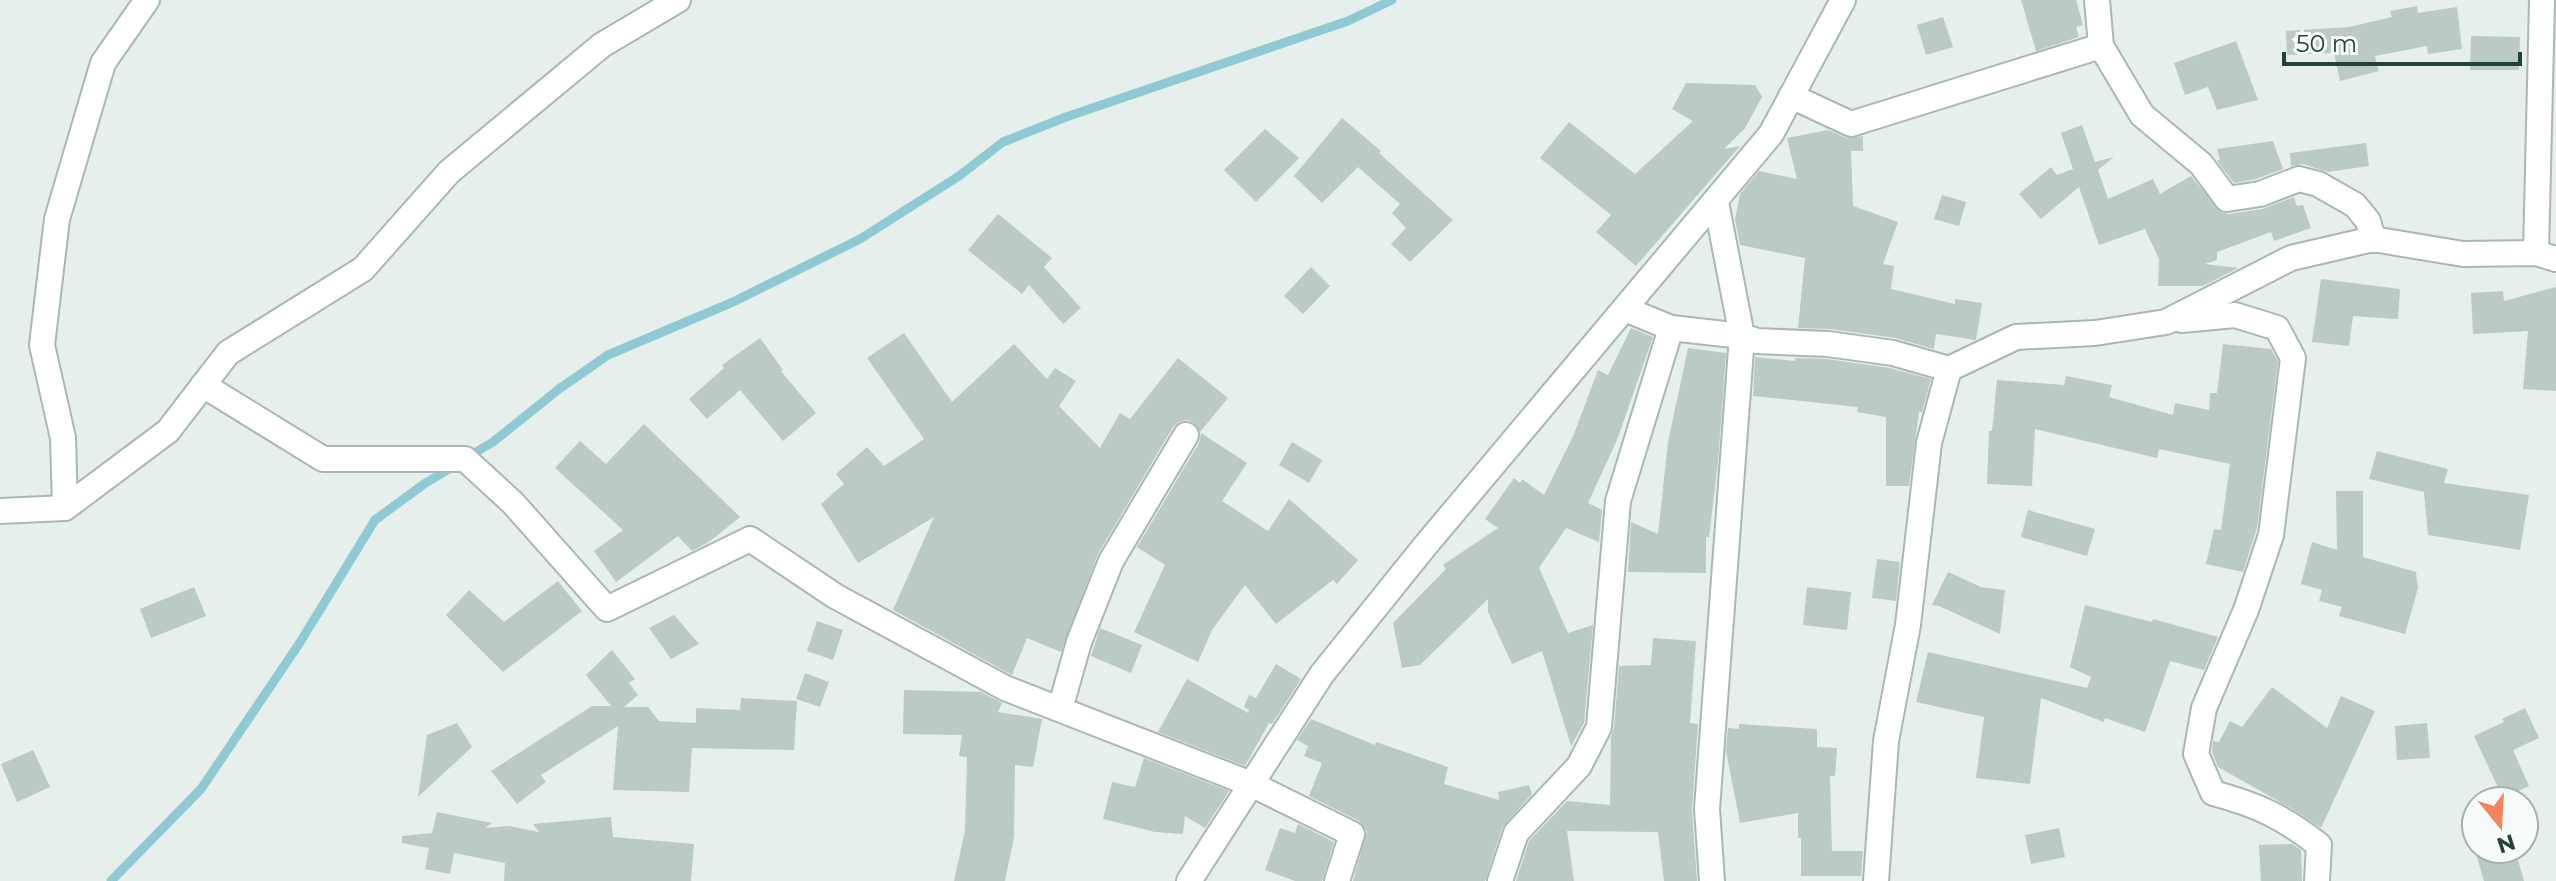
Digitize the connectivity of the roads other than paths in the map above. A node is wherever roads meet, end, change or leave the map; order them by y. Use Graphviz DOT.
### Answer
graph roads {
  1 [pos="147,0"];
  2 [pos="678,0"];
  3 [pos="1843,0"];
  4 [pos="2097,0"];
  5 [pos="2542,0"];
  6 [pos="2101,46"];
  7 [pos="1791,96"];
  8 [pos="1716,202"];
  9 [pos="2373,239"];
  10 [pos="2546,256"];
  11 [pos="1625,309"];
  12 [pos="2166,322"];
  13 [pos="1671,328"];
  14 [pos="1742,336"];
  15 [pos="1949,369"];
  16 [pos="203,385"];
  17 [pos="1186,435"];
  18 [pos="65,508"];
  19 [pos="0,511"];
  20 [pos="1060,709"];
  21 [pos="1251,784"];
  22 [pos="1189,881"];
  23 [pos="1337,881"];
  24 [pos="1500,881"];
  25 [pos="1712,881"];
  26 [pos="1876,881"];
  27 [pos="2317,881"];
  1 -- 18 [label="street"];
  2 -- 16 [label="street"];
  3 -- 7 [label="street"];
  4 -- 6 [label="street"];
  5 -- 10 [label="street"];
  6 -- 7 [label="street"];
  6 -- 9 [label="street"];
  7 -- 8 [label="street"];
  8 -- 11 [label="street"];
  8 -- 14 [label="street"];
  9 -- 10 [label="street"];
  9 -- 12 [label="street"];
  11 -- 13 [label="street"];
  11 -- 21 [label="street"];
  12 -- 15 [label="street"];
  12 -- 27 [label="street"];
  13 -- 14 [label="street"];
  13 -- 24 [label="street"];
  14 -- 15 [label="street"];
  14 -- 25 [label="street"];
  15 -- 26 [label="street"];
  16 -- 18 [label="street"];
  16 -- 20 [label="street"];
  17 -- 20 [label="street"];
  18 -- 19 [label="street"];
  20 -- 21 [label="street"];
  21 -- 22 [label="street"];
  21 -- 23 [label="street"];
}
